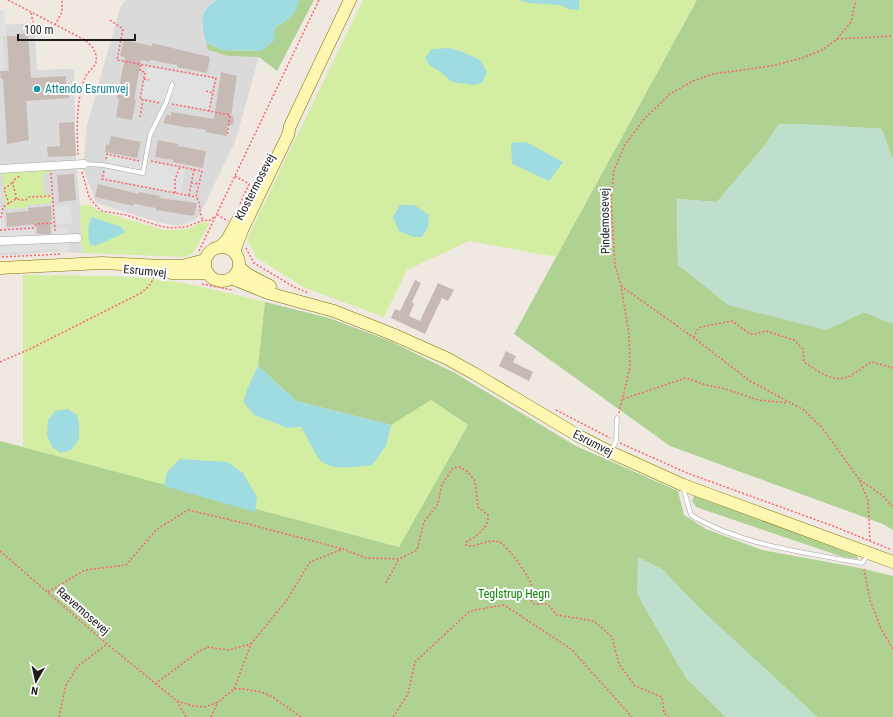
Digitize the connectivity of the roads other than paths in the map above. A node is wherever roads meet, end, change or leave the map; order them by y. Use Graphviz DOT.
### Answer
graph roads {
  1 [pos="350,0"];
  2 [pos="172,85"];
  3 [pos="290,126"];
  4 [pos="82,164"];
  5 [pos="0,169"];
  6 [pos="77,238"];
  7 [pos="0,242"];
  8 [pos="220,247"];
  9 [pos="235,253"];
  10 [pos="201,257"];
  11 [pos="84,265"];
  12 [pos="239,267"];
  13 [pos="0,268"];
  14 [pos="207,273"];
  15 [pos="231,278"];
  16 [pos="304,302"];
  17 [pos="617,418"];
  18 [pos="613,446"];
  19 [pos="683,484"];
  20 [pos="870,547"];
  21 [pos="893,562"];
  1 -- 3 [label="main road, Klostermosevej"];
  2 -- 4 [label="lane"];
  3 -- 8 [label="main road, Klostermosevej"];
  3 -- 9 [label="main road, Klostermosevej"];
  4 -- 5 [label="street"];
  6 -- 7 [label="street"];
  8 -- 9 [label="main road"];
  8 -- 10 [label="main road"];
  9 -- 12 [label="main road"];
  10 -- 11 [label="main road, Esrumvej"];
  10 -- 14 [label="main road"];
  11 -- 13 [label="main road, Esrumvej"];
  11 -- 14 [label="main road, Esrumvej"];
  12 -- 15 [label="main road"];
  12 -- 16 [label="main road, Esrumvej"];
  14 -- 15 [label="main road"];
  15 -- 16 [label="main road, Esrumvej"];
  16 -- 18 [label="main road, Esrumvej"];
  17 -- 18 [label="lane"];
  18 -- 19 [label="main road, Esrumvej"];
  19 -- 20 [label="main road, Esrumvej"];
  19 -- 20 [label="lane"];
  20 -- 21 [label="main road, Esrumvej"];
}
